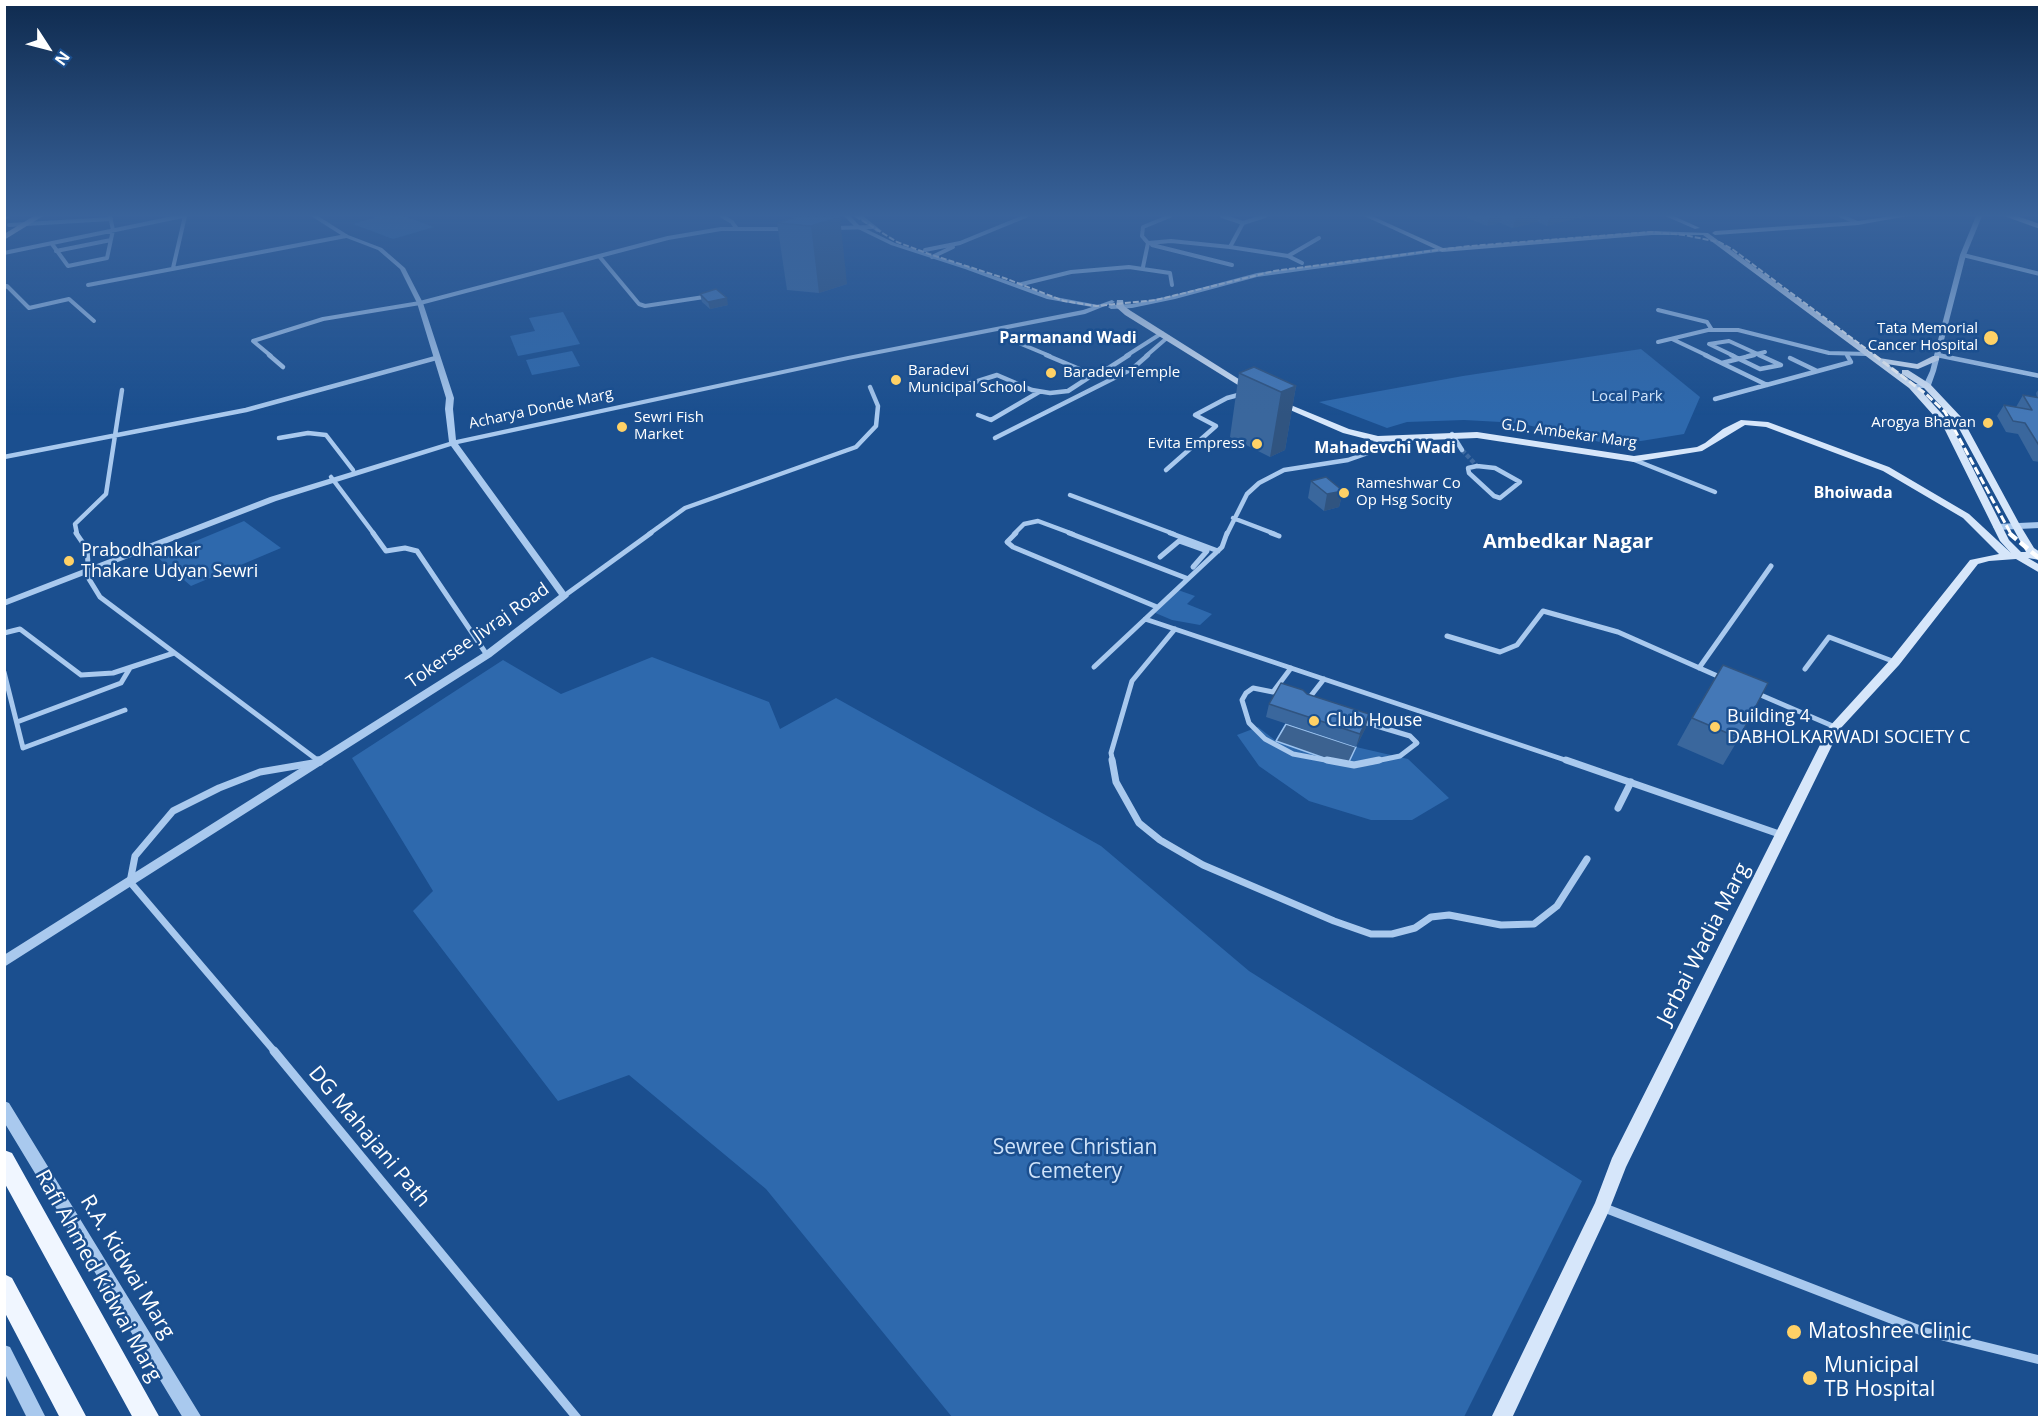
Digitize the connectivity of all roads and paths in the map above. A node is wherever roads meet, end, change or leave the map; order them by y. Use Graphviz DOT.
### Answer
graph roads {
  1 [pos="101,282"];
  2 [pos="409,282"];
  3 [pos="498,282"];
  4 [pos="621,282"];
  5 [pos="1011,282"];
  6 [pos="1209,282"];
  7 [pos="1230,282"];
  8 [pos="1773,282"];
  9 [pos="1783,282"];
  10 [pos="1956,282"];
  11 [pos="1026,283"];
  12 [pos="88,285"];
  13 [pos="1018,285"];
  14 [pos="4,287"];
  15 [pos="1188,288"];
  16 [pos="1195,292"];
  17 [pos="1789,295"];
  18 [pos="1801,295"];
  19 [pos="704,297"];
  20 [pos="420,303"];
  21 [pos="1117,304"];
  22 [pos="1087,305"];
  23 [pos="1099,305"];
  24 [pos="1659,310"];
  25 [pos="94,321"];
  26 [pos="1712,330"];
  27 [pos="1165,335"];
  28 [pos="1002,336"];
  29 [pos="1672,339"];
  30 [pos="1658,342"];
  31 [pos="1765,351"];
  32 [pos="1756,354"];
  33 [pos="1847,355"];
  34 [pos="1870,356"];
  35 [pos="1936,357"];
  36 [pos="436,358"];
  37 [pos="1738,358"];
  38 [pos="1790,358"];
  39 [pos="1722,363"];
  40 [pos="1890,366"];
  41 [pos="283,367"];
  42 [pos="1818,371"];
  43 [pos="1933,371"];
  44 [pos="1905,372"];
  45 [pos="1091,376"];
  46 [pos="2040,376"];
  47 [pos="1767,385"];
  48 [pos="1912,386"];
  49 [pos="1927,386"];
  50 [pos="870,387"];
  51 [pos="122,390"];
  52 [pos="1039,392"];
  53 [pos="1254,392"];
  54 [pos="956,393"];
  55 [pos="1716,399"];
  56 [pos="1272,400"];
  57 [pos="590,412"];
  58 [pos="978,415"];
  59 [pos="1452,434"];
  60 [pos="114,437"];
  61 [pos="279,438"];
  62 [pos="994,438"];
  63 [pos="1378,439"];
  64 [pos="453,441"];
  65 [pos="1462,450"];
  66 [pos="4,457"];
  67 [pos="1632,459"];
  68 [pos="1477,466"];
  69 [pos="353,470"];
  70 [pos="1166,470"];
  71 [pos="332,479"];
  72 [pos="1715,492"];
  73 [pos="1070,495"];
  74 [pos="1233,518"];
  75 [pos="2015,525"];
  76 [pos="2040,525"];
  77 [pos="1997,527"];
  78 [pos="1279,536"];
  79 [pos="1186,541"];
  80 [pos="1219,551"];
  81 [pos="1208,552"];
  82 [pos="2013,556"];
  83 [pos="2037,556"];
  84 [pos="1160,557"];
  85 [pos="1204,560"];
  86 [pos="1771,566"];
  87 [pos="1193,567"];
  88 [pos="87,568"];
  89 [pos="2040,570"];
  90 [pos="1186,579"];
  91 [pos="564,596"];
  92 [pos="4,597"];
  93 [pos="4,603"];
  94 [pos="1156,606"];
  95 [pos="1145,618"];
  96 [pos="1175,629"];
  97 [pos="4,633"];
  98 [pos="1447,636"];
  99 [pos="174,653"];
  100 [pos="488,654"];
  101 [pos="1895,662"];
  102 [pos="1094,667"];
  103 [pos="130,668"];
  104 [pos="1291,668"];
  105 [pos="1699,668"];
  106 [pos="1805,669"];
  107 [pos="4,672"];
  108 [pos="1324,679"];
  109 [pos="1730,681"];
  110 [pos="1751,691"];
  111 [pos="1313,706"];
  112 [pos="125,710"];
  113 [pos="1348,717"];
  114 [pos="17,722"];
  115 [pos="1835,727"];
  116 [pos="320,762"];
  117 [pos="1631,782"];
  118 [pos="1618,808"];
  119 [pos="1782,835"];
  120 [pos="1587,859"];
  121 [pos="130,882"];
  122 [pos="4,962"];
  123 [pos="4,1108"];
  124 [pos="4,1160"];
  125 [pos="1602,1208"];
  126 [pos="4,1286"];
  127 [pos="4,1353"];
  128 [pos="2040,1360"];
  129 [pos="37,1418"];
  130 [pos="74,1418"];
  131 [pos="147,1418"];
  132 [pos="193,1418"];
  133 [pos="577,1418"];
  134 [pos="1501,1418"];
  1 -- 12 [label="street"];
  2 -- 20 [label="street, Tokersee Jivraj Road"];
  3 -- 20 [label="street"];
  4 -- 19 [label="street"];
  5 -- 13 [label="street"];
  6 -- 15 [label="street"];
  7 -- 16 [label="street"];
  8 -- 17 [label="main road"];
  9 -- 18 [label="main road"];
  10 -- 35 [label="street"];
  11 -- 13 [label="street"];
  11 -- 23 [label="street"];
  13 -- 22 [label="street"];
  14 -- 25 [label="street"];
  15 -- 16 [label="street"];
  15 -- 21 [label="street"];
  16 -- 21 [label="street"];
  17 -- 18 [label="main road"];
  17 -- 34 [label="main road"];
  18 -- 40 [label="main road"];
  20 -- 36 [label="street, Tokersee Jivraj Road"];
  20 -- 41 [label="street"];
  21 -- 23 [label="street"];
  21 -- 27 [label="main road"];
  22 -- 23 [label="street, Acharya Donde Marg"];
  22 -- 57 [label="street, Acharya Donde Marg"];
  23 -- 57 [label="street, Acharya Donde Marg"];
  24 -- 26 [label="street"];
  26 -- 29 [label="street"];
  26 -- 33 [label="street"];
  27 -- 45 [label="street"];
  27 -- 53 [label="main road"];
  27 -- 62 [label="street"];
  28 -- 45 [label="street"];
  29 -- 30 [label="street"];
  29 -- 39 [label="street"];
  31 -- 32 [label="street"];
  32 -- 37 [label="street"];
  32 -- 37 [label="street"];
  32 -- 37 [label="street"];
  33 -- 34 [label="street"];
  33 -- 42 [label="street"];
  34 -- 40 [label="main road"];
  35 -- 40 [label="main road"];
  35 -- 43 [label="street"];
  35 -- 46 [label="street"];
  36 -- 60 [label="street"];
  36 -- 64 [label="street, Tokersee Jivraj Road"];
  37 -- 39 [label="street"];
  38 -- 42 [label="street"];
  39 -- 47 [label="street"];
  40 -- 44 [label="main road"];
  40 -- 48 [label="main road"];
  42 -- 47 [label="street"];
  43 -- 44 [label="main road"];
  43 -- 49 [label="street"];
  44 -- 49 [label="main road"];
  45 -- 52 [label="street"];
  47 -- 55 [label="street"];
  48 -- 49 [label="street"];
  48 -- 77 [label="main road"];
  49 -- 75 [label="main road"];
  50 -- 91 [label="street"];
  51 -- 60 [label="street"];
  52 -- 54 [label="street"];
  52 -- 58 [label="street"];
  53 -- 70 [label="street"];
  56 -- 63 [label="main road, G.D. Ambekar Marg"];
  57 -- 64 [label="street, Acharya Donde Marg"];
  59 -- 63 [label="main road, G.D. Ambekar Marg"];
  59 -- 65 [label="street"];
  59 -- 67 [label="main road, G.D. Ambekar Marg"];
  60 -- 66 [label="street"];
  60 -- 88 [label="street"];
  61 -- 69 [label="street"];
  63 -- 74 [label="street"];
  64 -- 69 [label="street, Acharya Donde Marg"];
  64 -- 71 [label="street, Acharya Donde Marg"];
  64 -- 91 [label="street, Tokersee Jivraj Road"];
  67 -- 72 [label="street"];
  67 -- 82 [label="main road, G.D. Ambekar Marg"];
  68 -- 68 [label="street"];
  69 -- 71 [label="street, Acharya Donde Marg"];
  71 -- 88 [label="street, Acharya Donde Marg"];
  71 -- 100 [label="street"];
  73 -- 79 [label="street"];
  74 -- 78 [label="street"];
  74 -- 80 [label="street"];
  75 -- 76 [label="street"];
  75 -- 77 [label="street"];
  75 -- 83 [label="main road"];
  77 -- 82 [label="main road"];
  79 -- 80 [label="street"];
  79 -- 81 [label="street"];
  79 -- 84 [label="street"];
  80 -- 81 [label="street"];
  80 -- 85 [label="street"];
  81 -- 85 [label="street"];
  82 -- 83 [label="main road, Jerbai Wadia Marg"];
  82 -- 89 [label="main road"];
  82 -- 101 [label="main road, Jerbai Wadia Marg"];
  85 -- 87 [label="street"];
  85 -- 90 [label="street"];
  86 -- 105 [label="street"];
  88 -- 92 [label="street, Acharya Donde Marg"];
  88 -- 93 [label="street, Acharya Donde Marg"];
  88 -- 99 [label="street"];
  90 -- 94 [label="street"];
  90 -- 94 [label="street"];
  91 -- 100 [label="street, Tokersee Jivraj Road"];
  94 -- 95 [label="street"];
  95 -- 96 [label="street"];
  95 -- 102 [label="street"];
  96 -- 104 [label="street"];
  96 -- 120 [label="street"];
  97 -- 103 [label="street"];
  98 -- 105 [label="street"];
  99 -- 103 [label="street"];
  99 -- 116 [label="street"];
  100 -- 116 [label="street, Tokersee Jivraj Road"];
  101 -- 106 [label="street"];
  101 -- 115 [label="main road, Jerbai Wadia Marg"];
  103 -- 114 [label="street"];
  104 -- 108 [label="street"];
  104 -- 113 [label="street"];
  105 -- 109 [label="street"];
  107 -- 114 [label="street"];
  108 -- 111 [label="street"];
  108 -- 117 [label="street"];
  110 -- 115 [label="street"];
  112 -- 114 [label="street"];
  115 -- 119 [label="main road, Jerbai Wadia Marg"];
  116 -- 121 [label="street, Tokersee Jivraj Road"];
  116 -- 121 [label="street"];
  117 -- 118 [label="street"];
  117 -- 119 [label="street"];
  119 -- 125 [label="main road, Jerbai Wadia Marg"];
  121 -- 122 [label="street, Tokersee Jivraj Road"];
  121 -- 133 [label="street, DG Mahajani Path"];
  123 -- 132 [label="street, R.A. Kidwai Marg"];
  124 -- 131 [label="main road, Rafi Ahmed Kidwai Marg"];
  125 -- 128 [label="street"];
  125 -- 134 [label="main road, Jerbai Wadia Marg"];
  126 -- 130 [label="main road"];
  127 -- 129 [label="street"];
}
